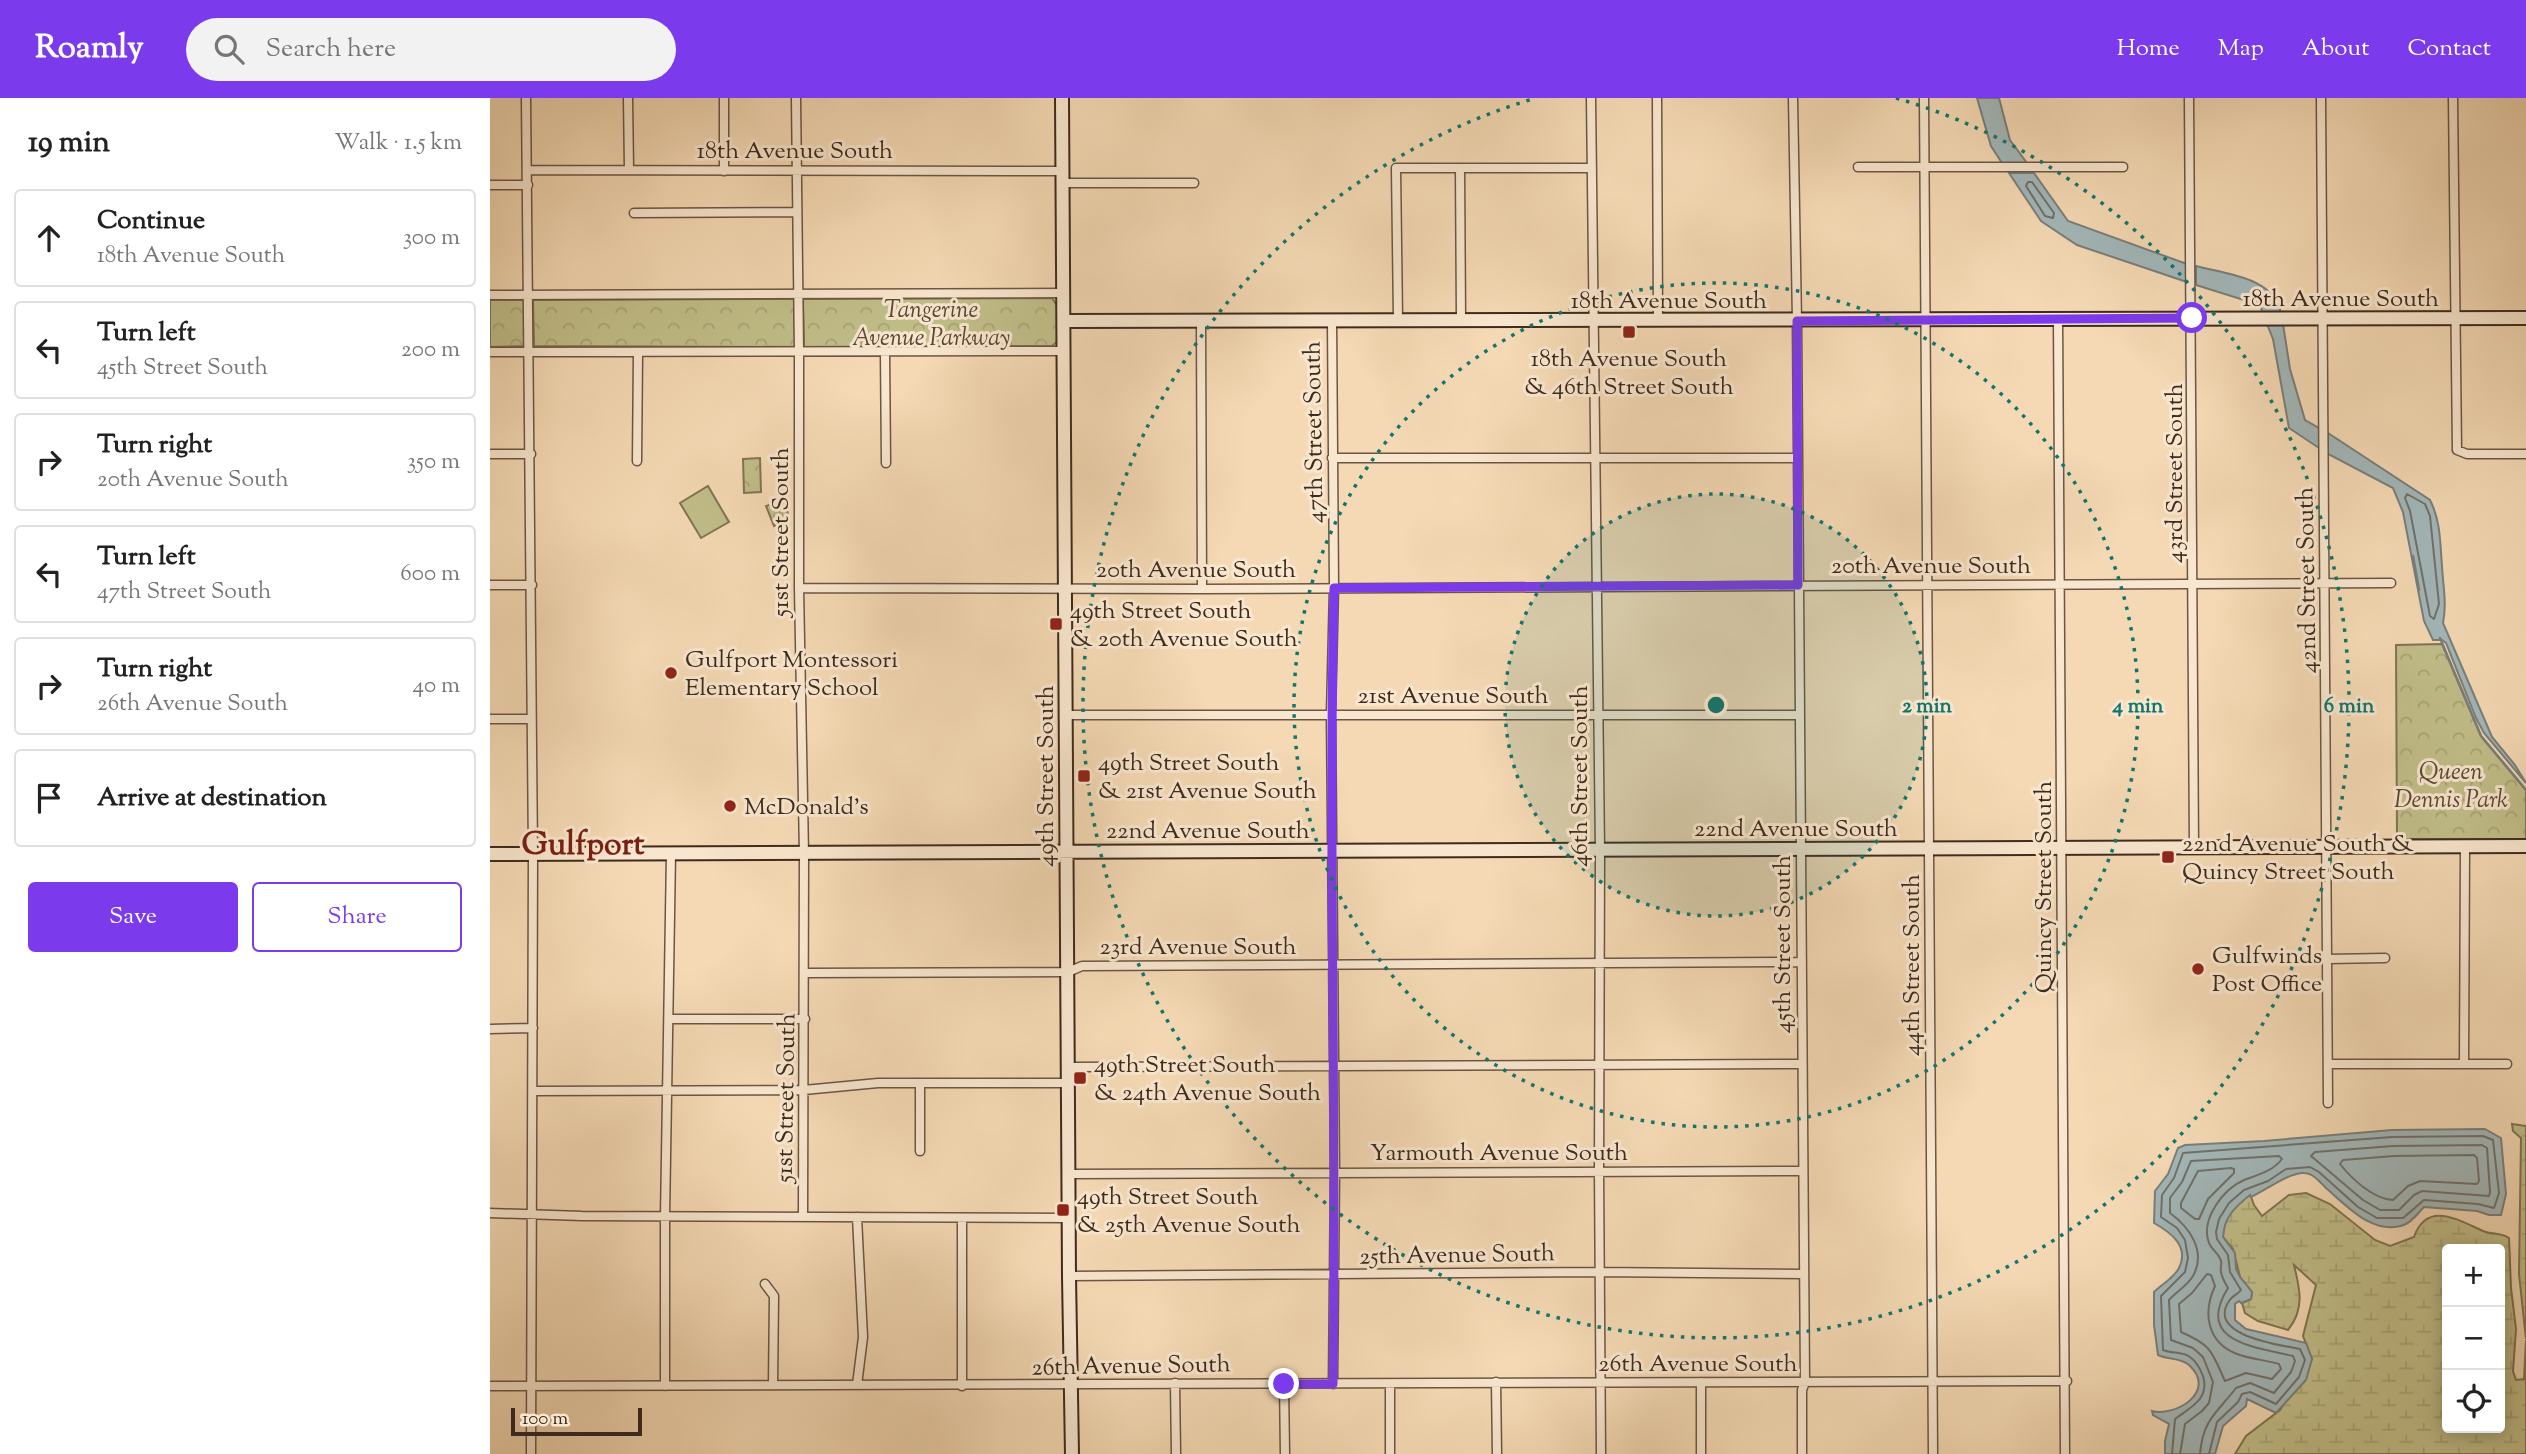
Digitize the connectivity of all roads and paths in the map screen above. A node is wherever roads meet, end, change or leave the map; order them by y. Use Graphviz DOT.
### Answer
graph roads {
  1 [pos="526,98"];
  2 [pos="628,98"];
  3 [pos="724,98"];
  4 [pos="796,98"];
  5 [pos="1062,98"];
  6 [pos="1591,98"];
  7 [pos="1657,98"];
  8 [pos="1793,98"];
  9 [pos="1924,98"];
  10 [pos="2189,98"];
  11 [pos="2321,98"];
  12 [pos="2453,98"];
  13 [pos="1858,167"];
  14 [pos="2123,167"];
  15 [pos="1460,168"];
  16 [pos="1592,168"];
  17 [pos="1924,168"];
  18 [pos="629,169"];
  19 [pos="527,170"];
  20 [pos="724,171"];
  21 [pos="797,172"];
  22 [pos="1063,177"];
  23 [pos="1194,183"];
  24 [pos="490,186"];
  25 [pos="528,186"];
  26 [pos="797,212"];
  27 [pos="634,213"];
  28 [pos="1063,293"];
  29 [pos="798,294"];
  30 [pos="490,295"];
  31 [pos="528,295"];
  32 [pos="2192,318"];
  33 [pos="2324,318"];
  34 [pos="2455,318"];
  35 [pos="2526,318"];
  36 [pos="1461,319"];
  37 [pos="1332,320"];
  38 [pos="1398,320"];
  39 [pos="1927,320"];
  40 [pos="2058,320"];
  41 [pos="1064,321"];
  42 [pos="1202,321"];
  43 [pos="1595,321"];
  44 [pos="1658,321"];
  45 [pos="1797,321"];
  46 [pos="529,351"];
  47 [pos="1064,351"];
  48 [pos="490,352"];
  49 [pos="799,352"];
  50 [pos="885,352"];
  51 [pos="638,353"];
  52 [pos="490,454"];
  53 [pos="531,454"];
  54 [pos="2526,454"];
  55 [pos="1596,456"];
  56 [pos="1332,458"];
  57 [pos="1797,458"];
  58 [pos="637,461"];
  59 [pos="886,463"];
  60 [pos="2325,583"];
  61 [pos="2391,583"];
  62 [pos="2061,584"];
  63 [pos="2194,584"];
  64 [pos="490,585"];
  65 [pos="532,585"];
  66 [pos="1798,585"];
  67 [pos="1928,585"];
  68 [pos="1597,586"];
  69 [pos="799,588"];
  70 [pos="1334,588"];
  71 [pos="1065,589"];
  72 [pos="1202,589"];
  73 [pos="1331,714"];
  74 [pos="1598,714"];
  75 [pos="1066,715"];
  76 [pos="1799,715"];
  77 [pos="490,719"];
  78 [pos="531,719"];
  79 [pos="2465,846"];
  80 [pos="2526,846"];
  81 [pos="2328,847"];
  82 [pos="1929,848"];
  83 [pos="2062,848"];
  84 [pos="2194,848"];
  85 [pos="1801,849"];
  86 [pos="1600,850"];
  87 [pos="1332,851"];
  88 [pos="1066,852"];
  89 [pos="490,854"];
  90 [pos="671,854"];
  91 [pos="804,854"];
  92 [pos="533,855"];
  93 [pos="2385,958"];
  94 [pos="2328,959"];
  95 [pos="1802,962"];
  96 [pos="1599,963"];
  97 [pos="1332,965"];
  98 [pos="1068,972"];
  99 [pos="805,973"];
  100 [pos="668,1019"];
  101 [pos="805,1019"];
  102 [pos="533,1028"];
  103 [pos="490,1029"];
  104 [pos="2464,1063"];
  105 [pos="2507,1063"];
  106 [pos="1600,1064"];
  107 [pos="1801,1064"];
  108 [pos="2328,1064"];
  109 [pos="1334,1066"];
  110 [pos="1069,1067"];
  111 [pos="920,1083"];
  112 [pos="1069,1083"];
  113 [pos="666,1090"];
  114 [pos="804,1090"];
  115 [pos="533,1091"];
  116 [pos="2328,1103"];
  117 [pos="920,1151"];
  118 [pos="1598,1171"];
  119 [pos="1803,1171"];
  120 [pos="1335,1172"];
  121 [pos="1069,1174"];
  122 [pos="490,1213"];
  123 [pos="532,1214"];
  124 [pos="665,1217"];
  125 [pos="803,1217"];
  126 [pos="857,1217"];
  127 [pos="961,1218"];
  128 [pos="1069,1219"];
  129 [pos="1600,1272"];
  130 [pos="1804,1274"];
  131 [pos="1334,1275"];
  132 [pos="1069,1276"];
  133 [pos="765,1284"];
  134 [pos="2067,1381"];
  135 [pos="1496,1382"];
  136 [pos="1601,1382"];
  137 [pos="1700,1382"];
  138 [pos="1805,1382"];
  139 [pos="1933,1382"];
  140 [pos="1175,1383"];
  141 [pos="1284,1384"];
  142 [pos="1333,1384"];
  143 [pos="1390,1384"];
  144 [pos="665,1385"];
  145 [pos="773,1385"];
  146 [pos="858,1385"];
  147 [pos="490,1386"];
  148 [pos="531,1386"];
  149 [pos="962,1386"];
  150 [pos="1071,1386"];
  151 [pos="531,1454"];
  152 [pos="1072,1454"];
  153 [pos="1176,1454"];
  154 [pos="1285,1454"];
  155 [pos="1390,1454"];
  156 [pos="1497,1454"];
  157 [pos="1601,1454"];
  158 [pos="1701,1454"];
  159 [pos="1802,1454"];
  160 [pos="1933,1454"];
  161 [pos="2065,1454"];
  1 -- 19 [label="street"];
  2 -- 18 [label="street"];
  3 -- 20 [label="street"];
  4 -- 21 [label="street, 51st Street South"];
  5 -- 22 [label="main road, 49th Street South"];
  6 -- 16 [label="street, 46th Street South"];
  7 -- 44 [label="street"];
  8 -- 45 [label="street, 45th Street South"];
  9 -- 17 [label="street, 44th Street South"];
  10 -- 32 [label="street, 43rd Street South"];
  11 -- 33 [label="street, 42nd Street South"];
  12 -- 34 [label="street"];
  13 -- 17 [label="street"];
  14 -- 17 [label="street"];
  15 -- 16 [label="street"];
  15 -- 36 [label="street"];
  15 -- 38 [label="street"];
  16 -- 43 [label="street, 46th Street South"];
  17 -- 39 [label="street, 44th Street South"];
  18 -- 19 [label="street, 18th Avenue South"];
  18 -- 20 [label="street, 18th Avenue South"];
  19 -- 25 [label="street"];
  20 -- 21 [label="street, 18th Avenue South"];
  21 -- 22 [label="street, 18th Avenue South"];
  21 -- 26 [label="street, 51st Street South"];
  22 -- 23 [label="street, 18th Avenue South"];
  22 -- 28 [label="main road, 49th Street South"];
  24 -- 25 [label="street"];
  25 -- 31 [label="street"];
  26 -- 27 [label="street"];
  26 -- 29 [label="street, 51st Street South"];
  28 -- 29 [label="street"];
  28 -- 41 [label="main road, 49th Street South"];
  29 -- 31 [label="street"];
  29 -- 49 [label="street, 51st Street South"];
  30 -- 31 [label="street"];
  31 -- 46 [label="street"];
  32 -- 33 [label="main road, 18th Avenue South"];
  32 -- 40 [label="main road, 18th Avenue South"];
  32 -- 63 [label="street, 43rd Street South"];
  33 -- 34 [label="main road, 18th Avenue South"];
  33 -- 60 [label="street, 42nd Street South"];
  34 -- 35 [label="main road, 18th Avenue South"];
  34 -- 54 [label="street"];
  36 -- 38 [label="main road, 18th Avenue South"];
  36 -- 43 [label="main road, 18th Avenue South"];
  37 -- 38 [label="main road, 18th Avenue South"];
  37 -- 42 [label="main road, 18th Avenue South"];
  37 -- 56 [label="street, 47th Street South"];
  39 -- 40 [label="main road, 18th Avenue South"];
  39 -- 45 [label="main road, 18th Avenue South"];
  39 -- 67 [label="street, 44th Street South"];
  40 -- 62 [label="street, Quincy Street South"];
  41 -- 42 [label="main road, 18th Avenue South"];
  41 -- 47 [label="main road, 49th Street South"];
  42 -- 72 [label="street"];
  43 -- 44 [label="main road, 18th Avenue South"];
  43 -- 55 [label="street, 46th Street South"];
  44 -- 45 [label="main road, 18th Avenue South"];
  45 -- 57 [label="street, 45th Street South"];
  46 -- 48 [label="street"];
  46 -- 51 [label="street"];
  46 -- 53 [label="street"];
  47 -- 50 [label="street"];
  47 -- 71 [label="main road, 49th Street South"];
  49 -- 50 [label="street"];
  49 -- 51 [label="street"];
  49 -- 69 [label="street, 51st Street South"];
  50 -- 59 [label="street"];
  51 -- 58 [label="street"];
  52 -- 53 [label="street"];
  53 -- 65 [label="street"];
  55 -- 56 [label="street"];
  55 -- 57 [label="street"];
  55 -- 68 [label="street, 46th Street South"];
  56 -- 70 [label="street, 47th Street South"];
  57 -- 66 [label="street, 45th Street South"];
  60 -- 61 [label="street, 20th Avenue South"];
  60 -- 63 [label="street, 20th Avenue South"];
  60 -- 81 [label="street, 42nd Street South"];
  62 -- 63 [label="street, 20th Avenue South"];
  62 -- 67 [label="street, 20th Avenue South"];
  62 -- 83 [label="street, Quincy Street South"];
  63 -- 84 [label="street, 43rd Street South"];
  64 -- 65 [label="street"];
  65 -- 78 [label="street"];
  66 -- 67 [label="street, 20th Avenue South"];
  66 -- 68 [label="street, 20th Avenue South"];
  66 -- 76 [label="street, 45th Street South"];
  67 -- 82 [label="street, 44th Street South"];
  68 -- 70 [label="street, 20th Avenue South"];
  68 -- 74 [label="street, 46th Street South"];
  69 -- 71 [label="street, 20th Avenue South"];
  69 -- 91 [label="street, 51st Street South"];
  70 -- 72 [label="street, 20th Avenue South"];
  70 -- 73 [label="street, 47th Street South"];
  71 -- 72 [label="street, 20th Avenue South"];
  71 -- 75 [label="main road, 49th Street South"];
  73 -- 74 [label="street, 21st Avenue South"];
  73 -- 75 [label="street, 21st Avenue South"];
  73 -- 87 [label="street, 47th Street South"];
  74 -- 76 [label="street, 21st Avenue South"];
  74 -- 86 [label="street, 46th Street South"];
  75 -- 88 [label="main road, 49th Street South"];
  76 -- 85 [label="street, 45th Street South"];
  77 -- 78 [label="street"];
  78 -- 92 [label="street"];
  79 -- 80 [label="main road, 22nd Avenue South"];
  79 -- 81 [label="main road, 22nd Avenue South"];
  79 -- 104 [label="street"];
  81 -- 84 [label="main road, 22nd Avenue South"];
  81 -- 94 [label="street, 42nd Street South"];
  82 -- 83 [label="main road, 22nd Avenue South"];
  82 -- 85 [label="main road, 22nd Avenue South"];
  82 -- 139 [label="street, 44th Street South"];
  83 -- 84 [label="main road, 22nd Avenue South"];
  83 -- 134 [label="street, Quincy Street South"];
  85 -- 86 [label="main road, 22nd Avenue South"];
  85 -- 95 [label="street, 45th Street South"];
  86 -- 87 [label="main road, 22nd Avenue South"];
  86 -- 96 [label="street, 46th Street South"];
  87 -- 88 [label="main road, 22nd Avenue South"];
  87 -- 97 [label="street, 47th Street South"];
  88 -- 91 [label="main road, 22nd Avenue South"];
  88 -- 98 [label="main road, 49th Street South"];
  89 -- 92 [label="main road, 22nd Avenue South"];
  90 -- 91 [label="main road, 22nd Avenue South"];
  90 -- 92 [label="main road, 22nd Avenue South"];
  90 -- 100 [label="street"];
  91 -- 99 [label="street, 51st Street South"];
  92 -- 102 [label="street"];
  93 -- 94 [label="street"];
  94 -- 108 [label="street, 42nd Street South"];
  95 -- 96 [label="street, 23rd Avenue South"];
  95 -- 107 [label="street, 45th Street South"];
  96 -- 97 [label="street, 23rd Avenue South"];
  96 -- 106 [label="street, 46th Street South"];
  97 -- 98 [label="street, 23rd Avenue South"];
  97 -- 109 [label="street, 47th Street South"];
  98 -- 99 [label="street, 23rd Avenue South"];
  98 -- 110 [label="main road, 49th Street South"];
  99 -- 101 [label="street, 51st Street South"];
  100 -- 101 [label="street"];
  100 -- 113 [label="street"];
  101 -- 114 [label="street, 51st Street South"];
  102 -- 103 [label="street"];
  102 -- 115 [label="street"];
  104 -- 105 [label="street"];
  104 -- 108 [label="street"];
  106 -- 107 [label="street"];
  106 -- 109 [label="street"];
  106 -- 118 [label="street, 46th Street South"];
  107 -- 119 [label="street, 45th Street South"];
  108 -- 116 [label="street, 42nd Street South"];
  109 -- 110 [label="street"];
  109 -- 120 [label="street, 47th Street South"];
  110 -- 112 [label="main road, 49th Street South"];
  111 -- 112 [label="street"];
  111 -- 114 [label="street"];
  111 -- 117 [label="street"];
  112 -- 121 [label="main road, 49th Street South"];
  113 -- 114 [label="street"];
  113 -- 115 [label="street"];
  113 -- 124 [label="street"];
  114 -- 125 [label="street, 51st Street South"];
  115 -- 123 [label="street"];
  118 -- 119 [label="street, Yarmouth Avenue South"];
  118 -- 120 [label="street, Yarmouth Avenue South"];
  118 -- 129 [label="street, 46th Street South"];
  119 -- 130 [label="street, 45th Street South"];
  120 -- 121 [label="street, Yarmouth Avenue South"];
  120 -- 131 [label="street, 47th Street South"];
  121 -- 128 [label="main road, 49th Street South"];
  122 -- 123 [label="street"];
  123 -- 124 [label="street"];
  123 -- 148 [label="street"];
  124 -- 125 [label="street"];
  124 -- 144 [label="street"];
  125 -- 126 [label="street"];
  126 -- 127 [label="street"];
  126 -- 146 [label="street"];
  127 -- 128 [label="street"];
  127 -- 149 [label="street"];
  128 -- 132 [label="main road, 49th Street South"];
  129 -- 130 [label="street, 25th Avenue South"];
  129 -- 131 [label="street, 25th Avenue South"];
  129 -- 136 [label="street, 46th Street South"];
  130 -- 138 [label="street, 45th Street South"];
  131 -- 132 [label="street, 25th Avenue South"];
  131 -- 142 [label="street, 47th Street South"];
  132 -- 150 [label="main road, 49th Street South"];
  133 -- 145 [label="street"];
  134 -- 139 [label="street, 26th Avenue South"];
  134 -- 161 [label="street, Quincy Street South"];
  135 -- 136 [label="street, 26th Avenue South"];
  135 -- 143 [label="street, 26th Avenue South"];
  135 -- 156 [label="street"];
  136 -- 137 [label="street, 26th Avenue South"];
  136 -- 157 [label="street, 46th Street South"];
  137 -- 138 [label="street, 26th Avenue South"];
  137 -- 158 [label="street"];
  138 -- 139 [label="street, 26th Avenue South"];
  138 -- 159 [label="street, 45th Street South"];
  139 -- 160 [label="street, 44th Street South"];
  140 -- 141 [label="street, 26th Avenue South"];
  140 -- 150 [label="street, 26th Avenue South"];
  140 -- 153 [label="street"];
  141 -- 142 [label="street, 26th Avenue South"];
  141 -- 154 [label="street"];
  142 -- 143 [label="street, 26th Avenue South"];
  143 -- 155 [label="street"];
  144 -- 145 [label="street, 26th Avenue South"];
  144 -- 148 [label="street, 26th Avenue South"];
  145 -- 146 [label="street, 26th Avenue South"];
  146 -- 149 [label="street, 26th Avenue South"];
  147 -- 148 [label="street, 26th Avenue South"];
  148 -- 151 [label="street"];
  149 -- 150 [label="street, 26th Avenue South"];
  150 -- 152 [label="main road, 49th Street South"];
}
